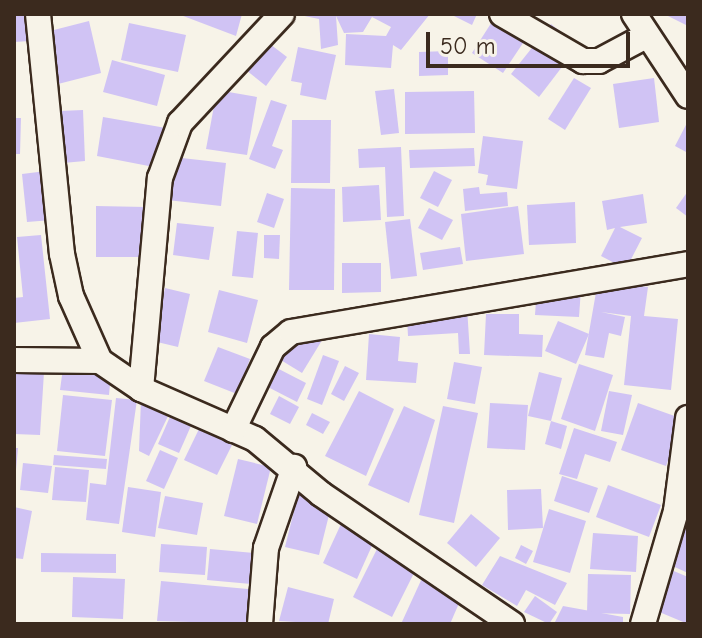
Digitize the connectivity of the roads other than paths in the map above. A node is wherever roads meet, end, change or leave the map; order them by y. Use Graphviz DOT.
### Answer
graph roads {
  1 [pos="38,14"];
  2 [pos="282,14"];
  3 [pos="502,14"];
  4 [pos="634,14"];
  5 [pos="646,36"];
  6 [pos="688,96"];
  7 [pos="688,264"];
  8 [pos="14,360"];
  9 [pos="100,361"];
  10 [pos="141,389"];
  11 [pos="688,418"];
  12 [pos="233,430"];
  13 [pos="294,467"];
  14 [pos="260,624"];
  15 [pos="512,624"];
  16 [pos="643,624"];
  1 -- 9 [label="street"];
  2 -- 10 [label="street"];
  3 -- 5 [label="street"];
  4 -- 5 [label="street"];
  5 -- 6 [label="street"];
  7 -- 12 [label="street"];
  8 -- 9 [label="street"];
  9 -- 10 [label="street"];
  10 -- 12 [label="street"];
  11 -- 16 [label="street"];
  12 -- 13 [label="street"];
  13 -- 14 [label="street"];
  13 -- 15 [label="street"];
}
